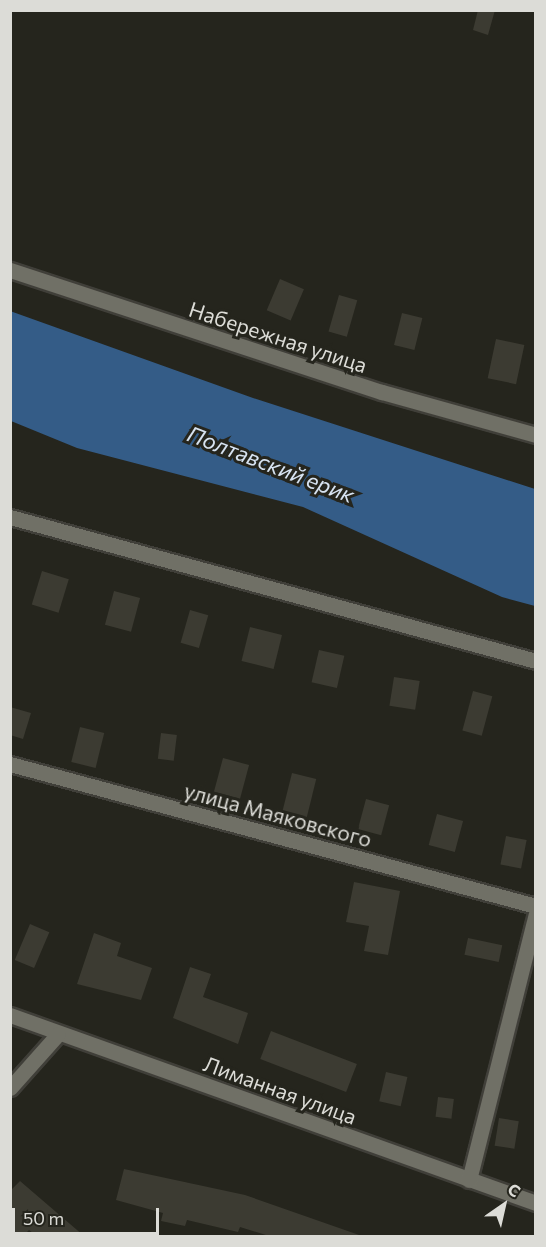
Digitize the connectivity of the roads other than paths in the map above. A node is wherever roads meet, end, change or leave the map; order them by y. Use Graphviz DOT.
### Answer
graph roads {
  1 [pos="10,270"];
  2 [pos="536,435"];
  3 [pos="10,517"];
  4 [pos="536,661"];
  5 [pos="10,764"];
  6 [pos="536,906"];
  7 [pos="536,914"];
  8 [pos="10,1015"];
  9 [pos="58,1034"];
  10 [pos="10,1088"];
  11 [pos="469,1180"];
  12 [pos="536,1203"];
  1 -- 2 [label="street, Набережная улица"];
  3 -- 4 [label="street"];
  5 -- 6 [label="street, улица Маяковского"];
  7 -- 11 [label="street"];
  8 -- 9 [label="street, Лиманная улица"];
  9 -- 10 [label="street"];
  9 -- 11 [label="street, Лиманная улица"];
  11 -- 12 [label="street, Лиманная улица"];
}
